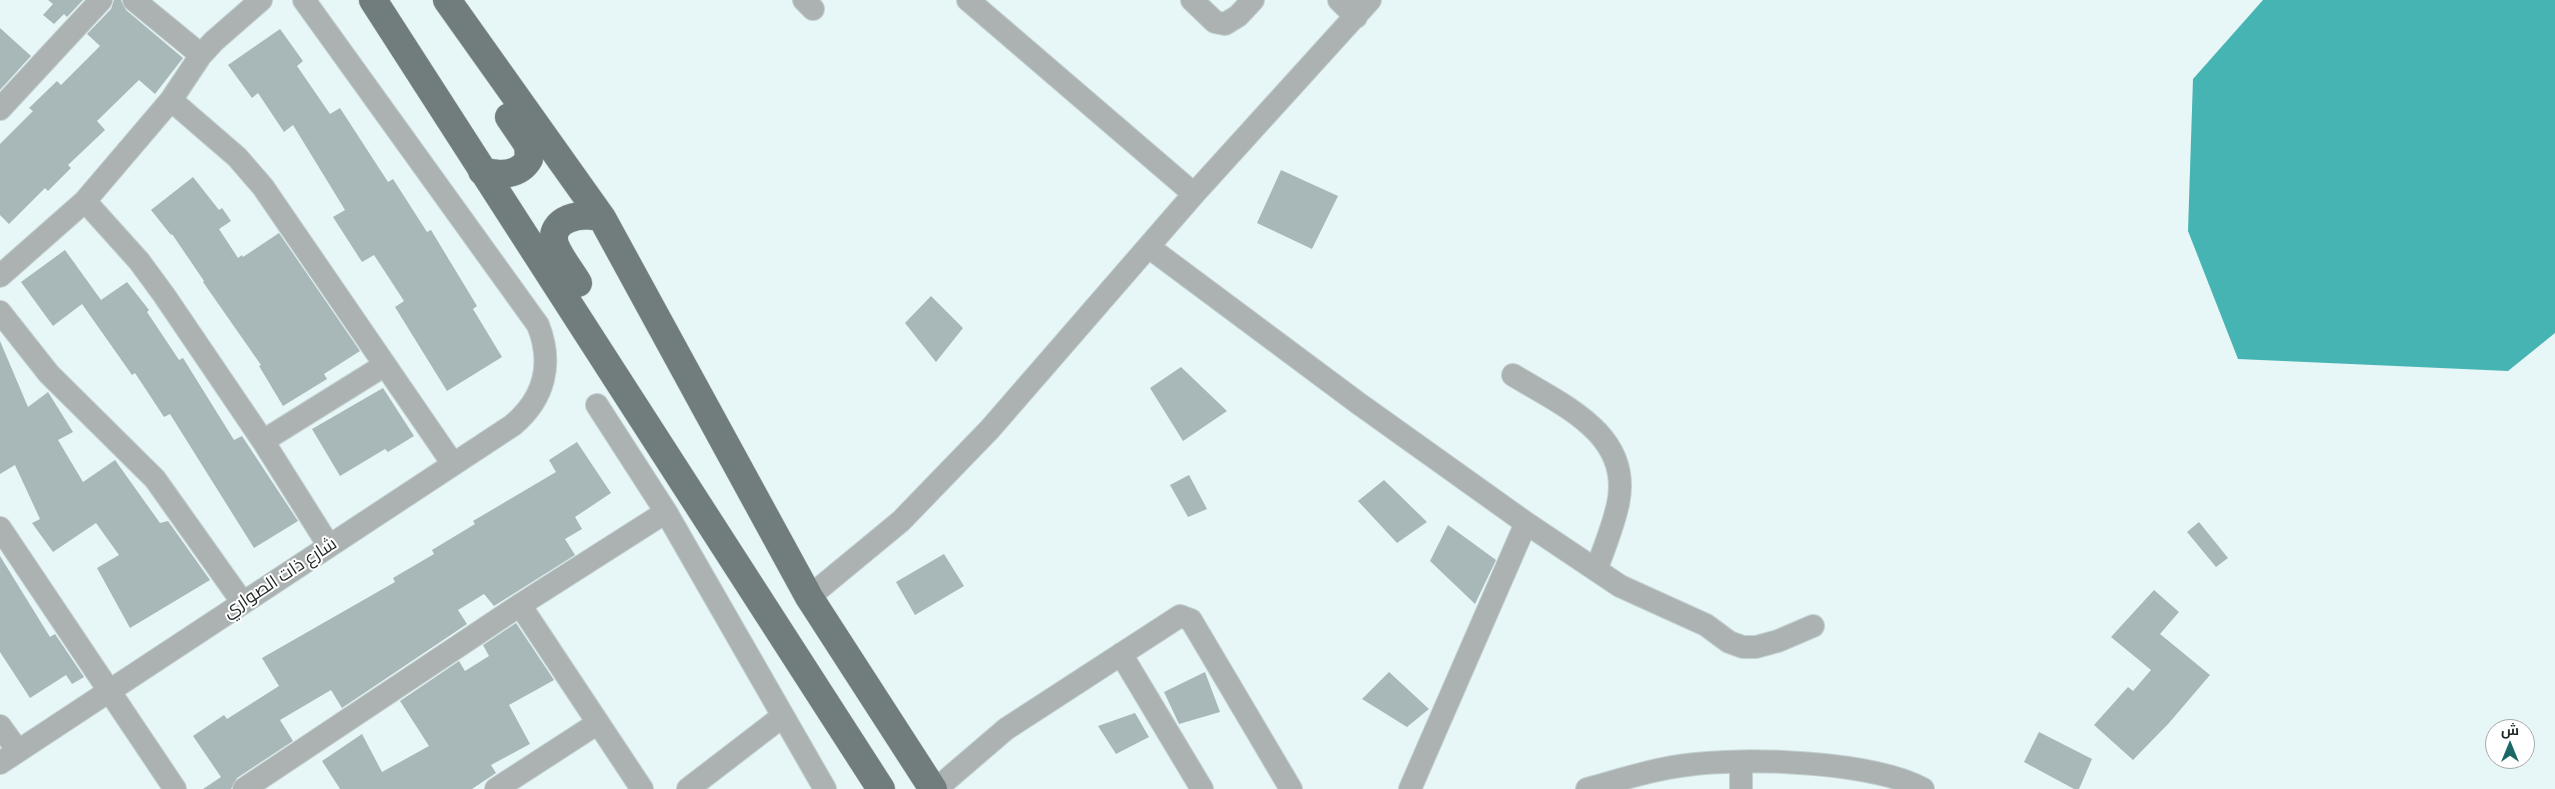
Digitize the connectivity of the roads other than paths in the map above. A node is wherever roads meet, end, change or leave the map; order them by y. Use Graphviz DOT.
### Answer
graph roads {
  1 [pos="101,0"];
  2 [pos="134,0"];
  3 [pos="261,0"];
  4 [pos="304,0"];
  5 [pos="373,0"];
  6 [pos="448,0"];
  7 [pos="968,0"];
  8 [pos="1192,0"];
  9 [pos="1253,0"];
  10 [pos="1339,0"];
  11 [pos="1363,8"];
  12 [pos="478,42"];
  13 [pos="201,55"];
  14 [pos="171,100"];
  15 [pos="0,109"];
  16 [pos="482,172"];
  17 [pos="1194,194"];
  18 [pos="85,201"];
  19 [pos="602,218"];
  20 [pos="1150,248"];
  21 [pos="3,267"];
  22 [pos="0,312"];
  23 [pos="385,365"];
  24 [pos="1513,376"];
  25 [pos="626,391"];
  26 [pos="596,405"];
  27 [pos="263,441"];
  28 [pos="453,464"];
  29 [pos="666,512"];
  30 [pos="1526,523"];
  31 [pos="0,528"];
  32 [pos="329,546"];
  33 [pos="1596,570"];
  34 [pos="808,597"];
  35 [pos="244,602"];
  36 [pos="520,605"];
  37 [pos="1813,626"];
  38 [pos="1121,654"];
  39 [pos="109,691"];
  40 [pos="783,716"];
  41 [pos="598,723"];
  42 [pos="0,726"];
  43 [pos="9,757"];
  44 [pos="1741,762"];
  45 [pos="175,789"];
  46 [pos="244,789"];
  47 [pos="496,789"];
  48 [pos="642,789"];
  49 [pos="688,789"];
  50 [pos="825,789"];
  51 [pos="882,789"];
  52 [pos="935,789"];
  53 [pos="1202,789"];
  54 [pos="1291,789"];
  55 [pos="1410,789"];
  56 [pos="1587,789"];
  57 [pos="1741,789"];
  58 [pos="1923,789"];
  1 -- 15 [label="street"];
  2 -- 13 [label="street"];
  3 -- 13 [label="street"];
  4 -- 28 [label="street, شارع ذات الصواري"];
  5 -- 16 [label="main road"];
  6 -- 12 [label="main road"];
  7 -- 17 [label="street"];
  8 -- 9 [label="street"];
  10 -- 11 [label="street"];
  11 -- 17 [label="street"];
  12 -- 16 [label="main road"];
  12 -- 19 [label="main road"];
  13 -- 14 [label="street"];
  14 -- 18 [label="street"];
  14 -- 23 [label="street"];
  16 -- 25 [label="main road"];
  17 -- 20 [label="street"];
  18 -- 21 [label="street"];
  18 -- 27 [label="street"];
  19 -- 25 [label="main road"];
  19 -- 34 [label="main road"];
  20 -- 30 [label="street"];
  20 -- 34 [label="street"];
  22 -- 35 [label="street"];
  23 -- 27 [label="street"];
  23 -- 28 [label="street"];
  24 -- 33 [label="street"];
  25 -- 51 [label="main road"];
  26 -- 29 [label="street"];
  27 -- 32 [label="street"];
  28 -- 32 [label="street, شارع ذات الصواري"];
  29 -- 36 [label="street"];
  29 -- 40 [label="street"];
  30 -- 33 [label="street"];
  30 -- 55 [label="street"];
  31 -- 39 [label="street"];
  32 -- 35 [label="street, شارع ذات الصواري"];
  33 -- 37 [label="street"];
  34 -- 52 [label="main road"];
  35 -- 39 [label="street, شارع ذات الصواري"];
  36 -- 41 [label="street"];
  36 -- 46 [label="street"];
  38 -- 52 [label="street"];
  38 -- 53 [label="street"];
  38 -- 54 [label="street"];
  39 -- 43 [label="street, شارع ذات الصواري"];
  39 -- 45 [label="street"];
  40 -- 49 [label="street"];
  40 -- 50 [label="street"];
  41 -- 47 [label="street"];
  41 -- 48 [label="street"];
  42 -- 43 [label="street"];
  44 -- 56 [label="street"];
  44 -- 57 [label="street"];
  44 -- 58 [label="street"];
}
